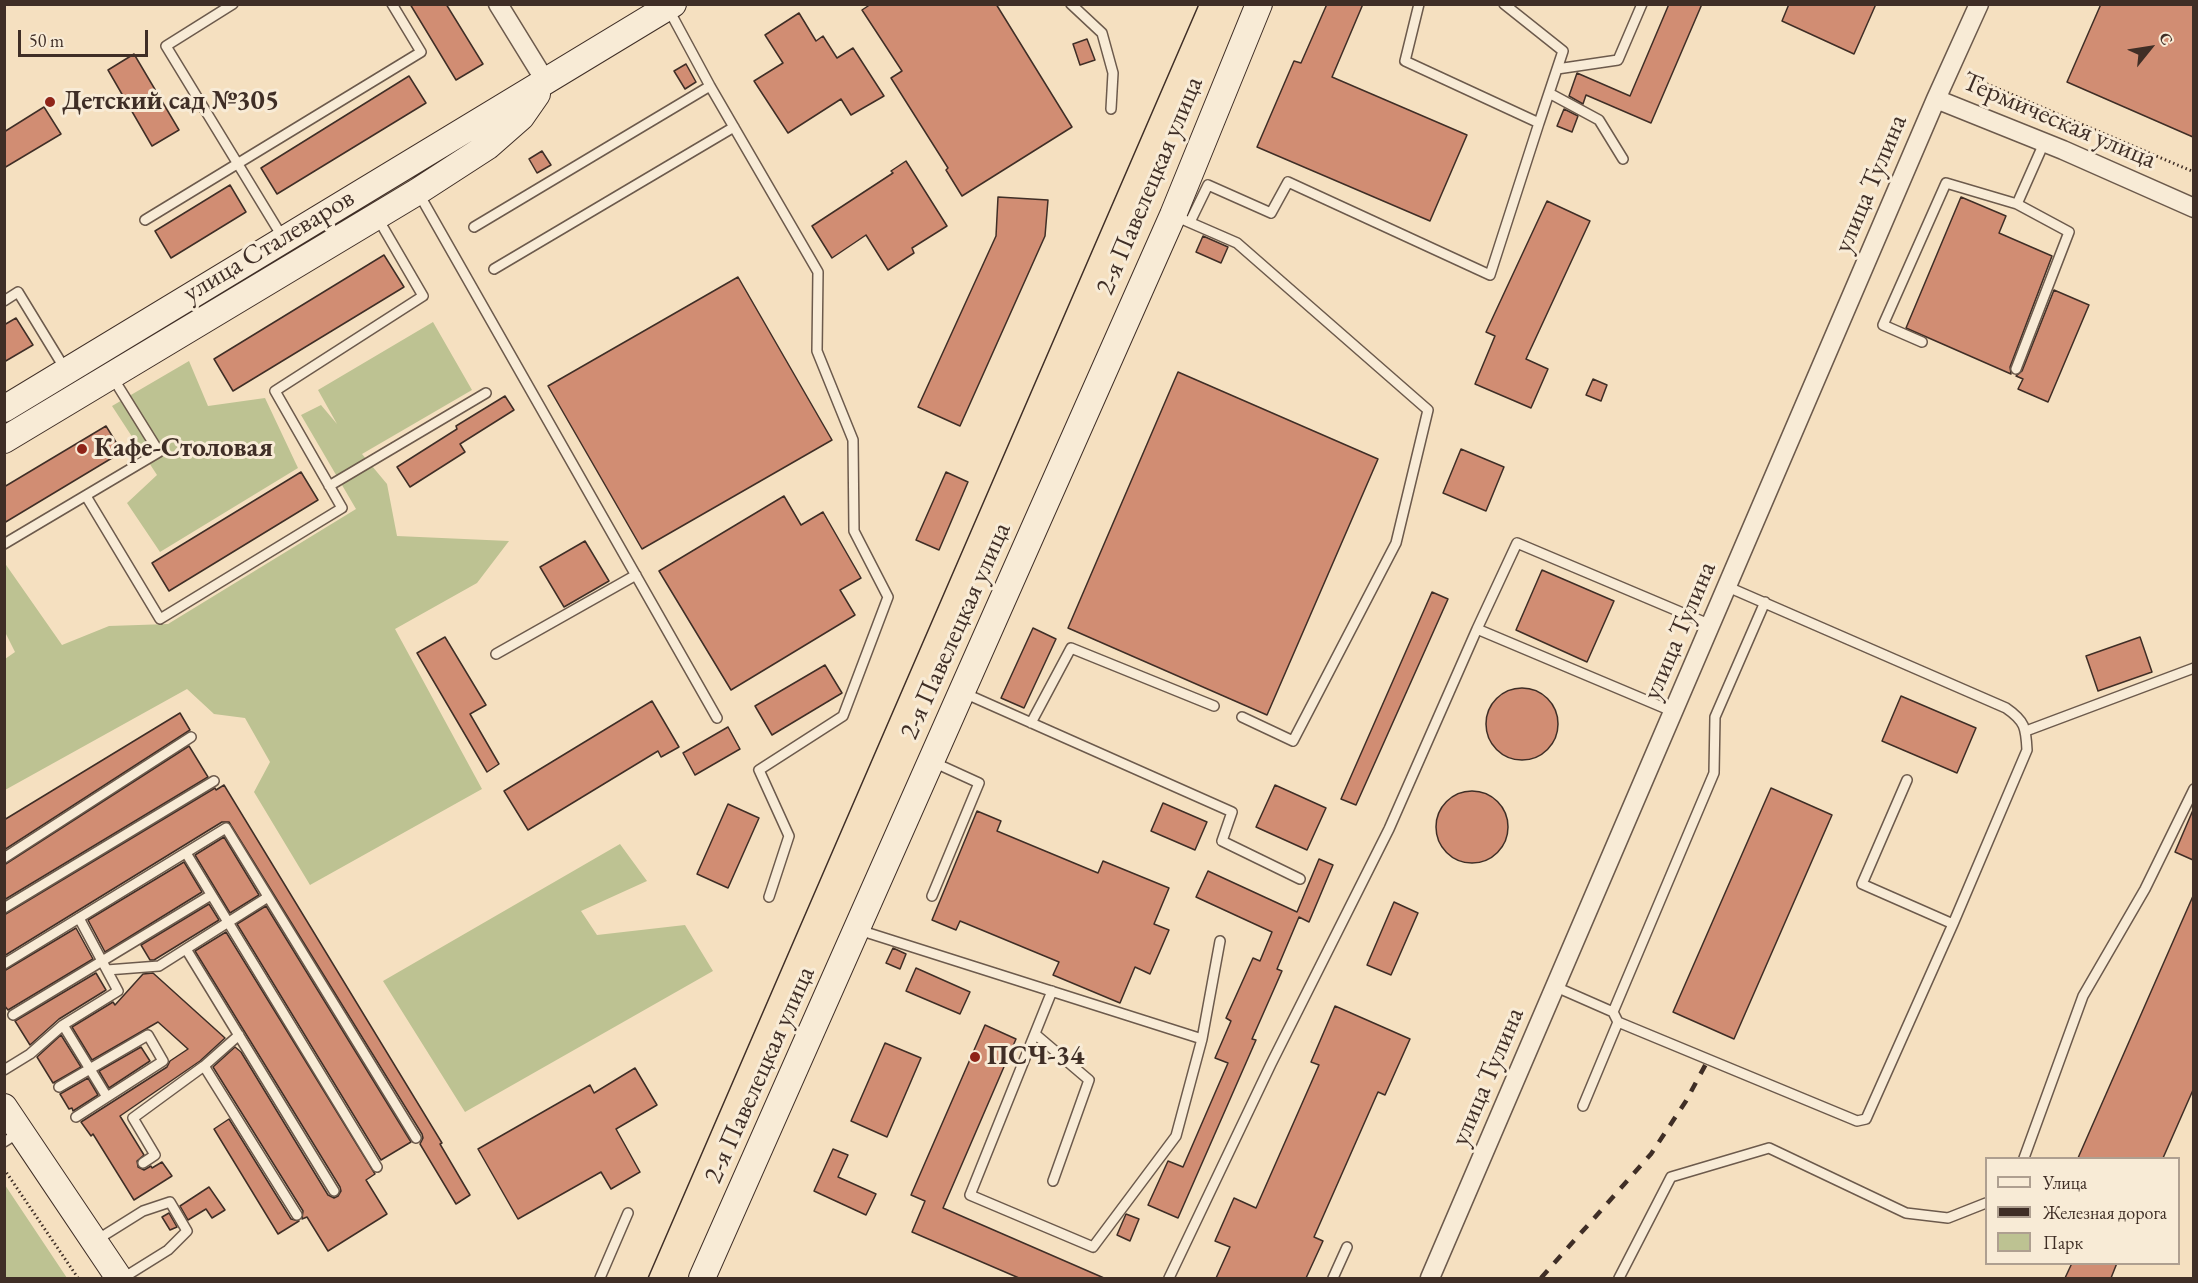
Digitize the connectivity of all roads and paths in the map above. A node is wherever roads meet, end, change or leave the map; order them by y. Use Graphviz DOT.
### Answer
graph roads {
  1 [pos="233,4"];
  2 [pos="392,4"];
  3 [pos="498,4"];
  4 [pos="1071,4"];
  5 [pos="1259,4"];
  6 [pos="1419,4"];
  7 [pos="1504,4"];
  8 [pos="1642,4"];
  9 [pos="1979,4"];
  10 [pos="670,6"];
  11 [pos="1557,69"];
  12 [pos="1950,69"];
  13 [pos="546,82"];
  14 [pos="710,86"];
  15 [pos="1549,93"];
  16 [pos="1936,99"];
  17 [pos="1112,109"];
  18 [pos="1539,123"];
  19 [pos="734,127"];
  20 [pos="2044,143"];
  21 [pos="1623,159"];
  22 [pos="238,163"];
  23 [pos="2193,172"];
  24 [pos="417,192"];
  25 [pos="2017,204"];
  26 [pos="2193,208"];
  27 [pos="376,216"];
  28 [pos="1181,219"];
  29 [pos="145,220"];
  30 [pos="474,227"];
  31 [pos="285,240"];
  32 [pos="494,269"];
  33 [pos="4,301"];
  34 [pos="1922,342"];
  35 [pos="2016,369"];
  36 [pos="67,372"];
  37 [pos="111,375"];
  38 [pos="486,393"];
  39 [pos="4,410"];
  40 [pos="4,440"];
  41 [pos="329,486"];
  42 [pos="86,495"];
  43 [pos="4,544"];
  44 [pos="636,575"];
  45 [pos="1728,587"];
  46 [pos="1766,602"];
  47 [pos="1712,625"];
  48 [pos="1477,629"];
  49 [pos="496,654"];
  50 [pos="2193,668"];
  51 [pos="962,692"];
  52 [pos="1214,706"];
  53 [pos="1674,712"];
  54 [pos="1242,717"];
  55 [pos="717,718"];
  56 [pos="1031,723"];
  57 [pos="2026,731"];
  58 [pos="191,736"];
  59 [pos="931,761"];
  60 [pos="1907,780"];
  61 [pos="214,781"];
  62 [pos="2193,789"];
  63 [pos="186,853"];
  64 [pos="4,858"];
  65 [pos="1300,879"];
  66 [pos="211,895"];
  67 [pos="932,896"];
  68 [pos="268,897"];
  69 [pos="769,897"];
  70 [pos="4,908"];
  71 [pos="79,918"];
  72 [pos="227,923"];
  73 [pos="1953,924"];
  74 [pos="857,929"];
  75 [pos="1220,941"];
  76 [pos="186,949"];
  77 [pos="102,961"];
  78 [pos="4,964"];
  79 [pos="107,970"];
  80 [pos="1556,987"];
  81 [pos="1052,991"];
  82 [pos="1613,1012"];
  83 [pos="13,1015"];
  84 [pos="1618,1022"];
  85 [pos="63,1025"];
  86 [pos="1035,1034"];
  87 [pos="238,1035"];
  88 [pos="1202,1039"];
  89 [pos="204,1066"];
  90 [pos="90,1069"];
  91 [pos="4,1070"];
  92 [pos="59,1088"];
  93 [pos="107,1097"];
  94 [pos="1583,1106"];
  95 [pos="4,1107"];
  96 [pos="76,1117"];
  97 [pos="13,1137"];
  98 [pos="416,1138"];
  99 [pos="2024,1157"];
  100 [pos="143,1163"];
  101 [pos="377,1167"];
  102 [pos="4,1169"];
  103 [pos="1053,1181"];
  104 [pos="334,1191"];
  105 [pos="1985,1203"];
  106 [pos="628,1213"];
  107 [pos="297,1215"];
  108 [pos="94,1242"];
  109 [pos="1347,1247"];
  110 [pos="78,1278"];
  111 [pos="121,1278"];
  112 [pos="600,1278"];
  113 [pos="702,1278"];
  114 [pos="1169,1278"];
  115 [pos="1333,1278"];
  116 [pos="1430,1278"];
  117 [pos="1619,1278"];
  1 -- 22 [label="lane"];
  2 -- 22 [label="lane"];
  3 -- 13 [label="street"];
  4 -- 17 [label="lane"];
  5 -- 28 [label="main road, 2-я Павелецкая улица"];
  6 -- 18 [label="lane"];
  7 -- 11 [label="lane"];
  8 -- 11 [label="lane"];
  9 -- 12 [label="street, улица Тулина"];
  10 -- 13 [label="main road, улица Сталеваров"];
  10 -- 14 [label="lane"];
  11 -- 15 [label="lane"];
  12 -- 16 [label="street, улица Тулина"];
  12 -- 23 [label="path"];
  13 -- 24 [label="main road, улица Сталеваров"];
  13 -- 31 [label="main road, улица Сталеваров"];
  14 -- 19 [label="lane"];
  14 -- 30 [label="lane"];
  15 -- 18 [label="lane"];
  15 -- 21 [label="lane"];
  16 -- 20 [label="street, Термическая улица"];
  16 -- 45 [label="street, улица Тулина"];
  18 -- 28 [label="lane"];
  19 -- 32 [label="lane"];
  19 -- 69 [label="lane"];
  20 -- 25 [label="lane"];
  20 -- 26 [label="street, Термическая улица"];
  22 -- 29 [label="lane"];
  22 -- 31 [label="lane"];
  24 -- 27 [label="main road, улица Сталеваров"];
  24 -- 44 [label="lane"];
  25 -- 34 [label="lane"];
  25 -- 35 [label="lane"];
  27 -- 37 [label="main road, улица Сталеваров"];
  27 -- 41 [label="lane"];
  28 -- 51 [label="main road, 2-я Павелецкая улица"];
  28 -- 54 [label="lane"];
  31 -- 36 [label="main road, улица Сталеваров"];
  33 -- 36 [label="lane"];
  36 -- 39 [label="main road, улица Сталеваров"];
  37 -- 40 [label="main road, улица Сталеваров"];
  37 -- 42 [label="lane"];
  38 -- 41 [label="lane"];
  41 -- 42 [label="lane"];
  42 -- 43 [label="lane"];
  44 -- 49 [label="lane"];
  44 -- 55 [label="lane"];
  45 -- 46 [label="lane"];
  45 -- 47 [label="street, улица Тулина"];
  46 -- 57 [label="lane"];
  46 -- 82 [label="lane"];
  47 -- 48 [label="lane"];
  47 -- 53 [label="street, улица Тулина"];
  48 -- 53 [label="lane"];
  48 -- 114 [label="lane"];
  50 -- 57 [label="lane"];
  51 -- 56 [label="lane"];
  51 -- 59 [label="main road, 2-я Павелецкая улица"];
  52 -- 56 [label="lane"];
  53 -- 80 [label="street, улица Тулина"];
  56 -- 65 [label="lane"];
  57 -- 73 [label="lane"];
  58 -- 64 [label="lane"];
  59 -- 67 [label="lane"];
  59 -- 74 [label="main road, 2-я Павелецкая улица"];
  60 -- 73 [label="lane"];
  61 -- 70 [label="lane"];
  62 -- 99 [label="lane"];
  63 -- 66 [label="lane"];
  63 -- 68 [label="lane"];
  63 -- 71 [label="lane"];
  66 -- 72 [label="lane"];
  66 -- 77 [label="lane"];
  68 -- 72 [label="lane"];
  68 -- 98 [label="lane"];
  71 -- 77 [label="lane"];
  71 -- 78 [label="lane"];
  72 -- 76 [label="lane"];
  72 -- 101 [label="lane"];
  73 -- 84 [label="lane"];
  74 -- 81 [label="lane"];
  74 -- 113 [label="main road, 2-я Павелецкая улица"];
  75 -- 88 [label="lane"];
  76 -- 79 [label="lane"];
  76 -- 87 [label="lane"];
  77 -- 79 [label="lane"];
  77 -- 83 [label="lane"];
  79 -- 85 [label="lane"];
  80 -- 82 [label="lane"];
  80 -- 116 [label="street, улица Тулина"];
  81 -- 86 [label="lane"];
  81 -- 88 [label="lane"];
  82 -- 84 [label="lane"];
  84 -- 94 [label="lane"];
  85 -- 90 [label="lane"];
  85 -- 91 [label="lane"];
  86 -- 88 [label="lane"];
  86 -- 103 [label="lane"];
  87 -- 89 [label="lane"];
  87 -- 104 [label="lane"];
  89 -- 100 [label="lane"];
  89 -- 107 [label="lane"];
  90 -- 92 [label="lane"];
  90 -- 93 [label="lane"];
  90 -- 93 [label="lane"];
  93 -- 96 [label="lane"];
  95 -- 97 [label="main road"];
  97 -- 108 [label="main road"];
  102 -- 110 [label="path"];
  105 -- 117 [label="lane"];
  106 -- 112 [label="lane"];
  108 -- 111 [label="main road"];
  108 -- 111 [label="lane"];
  109 -- 115 [label="lane"];
}
